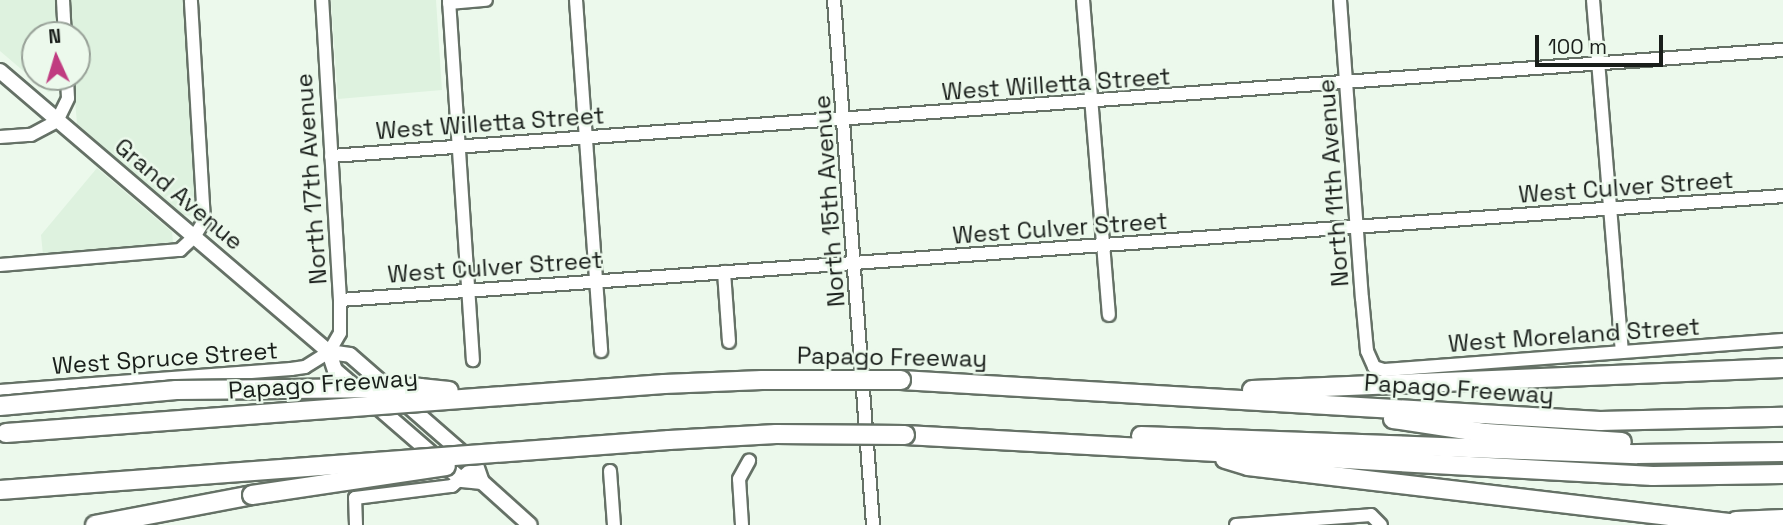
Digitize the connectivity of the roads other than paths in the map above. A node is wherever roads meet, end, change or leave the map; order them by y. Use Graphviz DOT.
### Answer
graph roads {
  1 [pos="63,0"];
  2 [pos="191,0"];
  3 [pos="322,0"];
  4 [pos="486,0"];
  5 [pos="576,0"];
  6 [pos="834,0"];
  7 [pos="1083,0"];
  8 [pos="1340,0"];
  9 [pos="1593,0"];
  10 [pos="449,1"];
  11 [pos="64,21"];
  12 [pos="1783,50"];
  13 [pos="1599,64"];
  14 [pos="0,71"];
  15 [pos="1346,84"];
  16 [pos="68,91"];
  17 [pos="1090,103"];
  18 [pos="844,119"];
  19 [pos="57,121"];
  20 [pos="0,137"];
  21 [pos="586,138"];
  22 [pos="458,147"];
  23 [pos="331,156"];
  24 [pos="1783,196"];
  25 [pos="1610,209"];
  26 [pos="1358,229"];
  27 [pos="194,237"];
  28 [pos="1102,245"];
  29 [pos="855,263"];
  30 [pos="0,265"];
  31 [pos="724,272"];
  32 [pos="596,281"];
  33 [pos="468,290"];
  34 [pos="340,300"];
  35 [pos="1109,315"];
  36 [pos="1783,340"];
  37 [pos="729,342"];
  38 [pos="601,351"];
  39 [pos="329,352"];
  40 [pos="1622,352"];
  41 [pos="473,360"];
  42 [pos="1371,363"];
  43 [pos="1783,366"];
  44 [pos="0,391"];
  45 [pos="1160,394"];
  46 [pos="502,395"];
  47 [pos="1306,404"];
  48 [pos="0,406"];
  49 [pos="1783,417"];
  50 [pos="2,433"];
  51 [pos="990,438"];
  52 [pos="1783,441"];
  53 [pos="1196,450"];
  54 [pos="521,451"];
  55 [pos="1783,452"];
  56 [pos="749,461"];
  57 [pos="476,465"];
  58 [pos="610,471"];
  59 [pos="1783,474"];
  60 [pos="462,480"];
  61 [pos="482,482"];
  62 [pos="0,490"];
  63 [pos="1783,519"];
  64 [pos="1379,521"];
  65 [pos="1715,521"];
  66 [pos="95,525"];
  67 [pos="356,525"];
  68 [pos="530,525"];
  69 [pos="614,525"];
  70 [pos="742,525"];
  71 [pos="873,525"];
  72 [pos="1236,525"];
  73 [pos="1746,525"];
  1 -- 11 [label="street"];
  2 -- 27 [label="street"];
  3 -- 23 [label="street, North 17th Avenue"];
  4 -- 10 [label="street"];
  5 -- 21 [label="street"];
  6 -- 18 [label="street, North 15th Avenue"];
  7 -- 17 [label="street"];
  8 -- 15 [label="street, North 11th Avenue"];
  9 -- 13 [label="street"];
  10 -- 22 [label="street"];
  12 -- 13 [label="street, West Willetta Street"];
  13 -- 15 [label="street, West Willetta Street"];
  13 -- 25 [label="street"];
  14 -- 19 [label="main road, Grand Avenue"];
  15 -- 17 [label="street, West Willetta Street"];
  15 -- 26 [label="street, North 11th Avenue"];
  16 -- 19 [label="street"];
  17 -- 18 [label="street, West Willetta Street"];
  17 -- 28 [label="street"];
  18 -- 21 [label="street, West Willetta Street"];
  18 -- 29 [label="street, North 15th Avenue"];
  19 -- 20 [label="street"];
  19 -- 27 [label="main road, Grand Avenue"];
  21 -- 22 [label="street, West Willetta Street"];
  21 -- 32 [label="street"];
  22 -- 23 [label="street, West Willetta Street"];
  22 -- 33 [label="street"];
  23 -- 34 [label="street, North 17th Avenue"];
  24 -- 25 [label="street, West Culver Street"];
  25 -- 26 [label="street, West Culver Street"];
  25 -- 40 [label="street"];
  26 -- 28 [label="street, West Culver Street"];
  26 -- 42 [label="street, North 11th Avenue"];
  27 -- 30 [label="street"];
  27 -- 39 [label="main road, Grand Avenue"];
  28 -- 29 [label="street, West Culver Street"];
  28 -- 35 [label="street"];
  29 -- 31 [label="street, West Culver Street"];
  29 -- 71 [label="street, North 15th Avenue"];
  31 -- 32 [label="street, West Culver Street"];
  31 -- 37 [label="street"];
  32 -- 33 [label="street, West Culver Street"];
  32 -- 38 [label="street"];
  33 -- 34 [label="street, West Culver Street"];
  33 -- 41 [label="street"];
  34 -- 39 [label="street, North 17th Avenue"];
  36 -- 40 [label="street, West Moreland Street"];
  39 -- 44 [label="street, West Spruce Street"];
  39 -- 57 [label="main road, Grand Avenue"];
  39 -- 60 [label="main road, Grand Avenue"];
  40 -- 42 [label="street, West Moreland Street"];
  43 -- 45 [label="highway"];
  45 -- 46 [label="highway, Papago Freeway, bridge"];
  45 -- 47 [label="highway, Papago Freeway"];
  46 -- 48 [label="highway, bridge"];
  46 -- 50 [label="highway, Papago Freeway, bridge"];
  47 -- 49 [label="highway, Papago Freeway"];
  47 -- 52 [label="highway"];
  51 -- 53 [label="highway"];
  51 -- 54 [label="highway, bridge"];
  51 -- 55 [label="highway"];
  53 -- 59 [label="highway"];
  53 -- 65 [label="highway"];
  54 -- 62 [label="highway, bridge"];
  54 -- 66 [label="highway, bridge"];
  56 -- 70 [label="street"];
  57 -- 60 [label="street"];
  57 -- 61 [label="main road, Grand Avenue"];
  58 -- 69 [label="street"];
  60 -- 61 [label="main road"];
  60 -- 67 [label="street"];
  61 -- 68 [label="main road, Grand Avenue"];
  63 -- 65 [label="highway"];
  64 -- 72 [label="street"];
  65 -- 73 [label="highway"];
}
